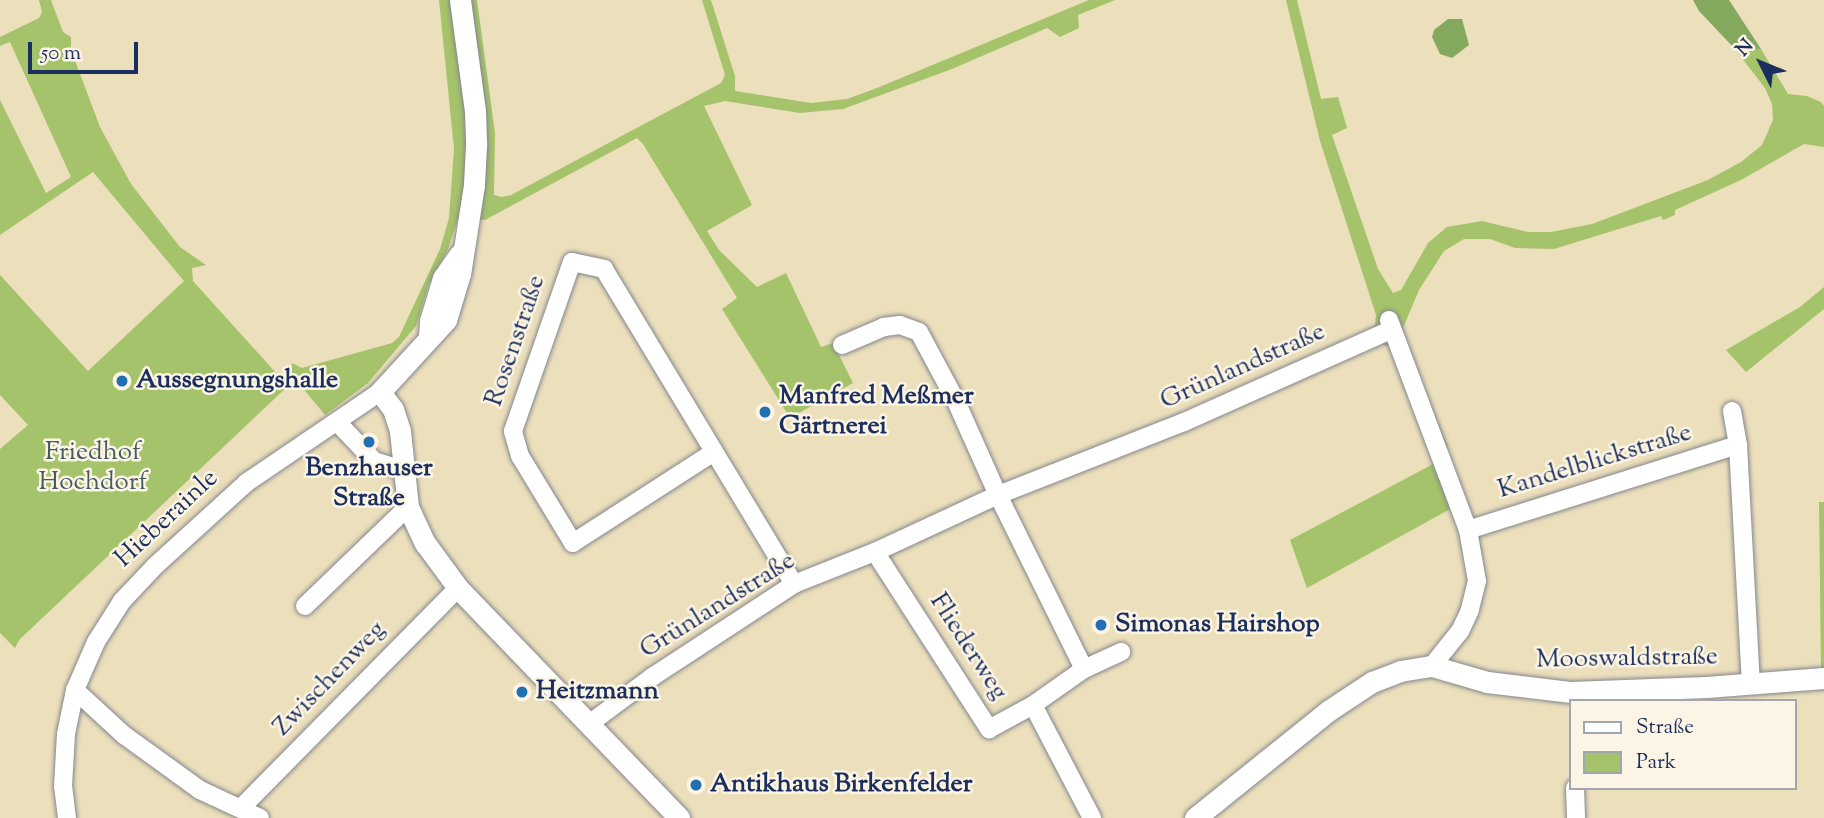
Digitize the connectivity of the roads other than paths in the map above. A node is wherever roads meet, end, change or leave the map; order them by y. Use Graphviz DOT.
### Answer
graph roads {
  1 [pos="460,0"];
  2 [pos="842,345"];
  3 [pos="380,392"];
  4 [pos="1732,411"];
  5 [pos="338,423"];
  6 [pos="1738,445"];
  7 [pos="714,452"];
  8 [pos="403,470"];
  9 [pos="998,495"];
  10 [pos="408,507"];
  11 [pos="1468,530"];
  12 [pos="875,552"];
  13 [pos="794,584"];
  14 [pos="458,588"];
  15 [pos="305,606"];
  16 [pos="1121,652"];
  17 [pos="1432,666"];
  18 [pos="1084,669"];
  19 [pos="1824,678"];
  20 [pos="1751,683"];
  21 [pos="75,690"];
  22 [pos="1572,696"];
  23 [pos="1033,705"];
  24 [pos="589,724"];
  25 [pos="1575,790"];
  26 [pos="241,808"];
  27 [pos="1200,817"];
  28 [pos="66,818"];
  29 [pos="260,818"];
  30 [pos="679,818"];
  31 [pos="1092,818"];
  32 [pos="1576,818"];
  1 -- 3 [label="street, Hieberainle"];
  2 -- 9 [label="street"];
  3 -- 5 [label="street, Hieberainle"];
  3 -- 8 [label="street"];
  4 -- 6 [label="street"];
  5 -- 8 [label="street"];
  5 -- 21 [label="street, Hieberainle"];
  6 -- 11 [label="street, Kandelblickstraße"];
  6 -- 20 [label="street"];
  7 -- 7 [label="street, Rosenstraße"];
  7 -- 13 [label="street, Rosenstraße"];
  8 -- 10 [label="street"];
  9 -- 11 [label="street, Grünlandstraße"];
  9 -- 12 [label="street, Grünlandstraße"];
  9 -- 18 [label="street"];
  10 -- 14 [label="street"];
  10 -- 15 [label="street"];
  11 -- 17 [label="street"];
  12 -- 13 [label="street, Grünlandstraße"];
  12 -- 23 [label="street, Fliederweg"];
  13 -- 24 [label="street, Grünlandstraße"];
  14 -- 24 [label="street"];
  14 -- 26 [label="street, Zwischenweg"];
  16 -- 18 [label="street, Fliederweg"];
  17 -- 22 [label="street, Mooswaldstraße"];
  17 -- 27 [label="street, Mooswaldstraße"];
  18 -- 23 [label="street, Fliederweg"];
  19 -- 20 [label="street, Mooswaldstraße"];
  20 -- 22 [label="street, Mooswaldstraße"];
  21 -- 26 [label="street"];
  21 -- 28 [label="street, Hieberainle"];
  23 -- 31 [label="street, Fliederweg"];
  24 -- 30 [label="street"];
  25 -- 32 [label="street"];
  26 -- 29 [label="street"];
}
